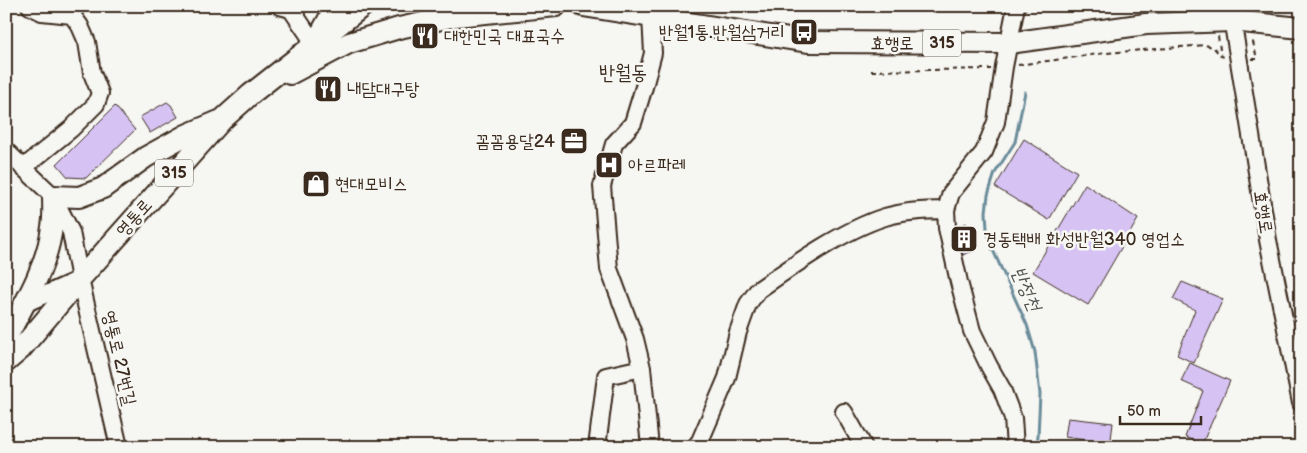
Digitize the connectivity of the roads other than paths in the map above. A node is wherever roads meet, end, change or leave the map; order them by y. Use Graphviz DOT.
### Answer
graph roads {
  1 [pos="30,6"];
  2 [pos="280,6"];
  3 [pos="340,6"];
  4 [pos="363,6"];
  5 [pos="556,6"];
  6 [pos="584,6"];
  7 [pos="1016,6"];
  8 [pos="74,11"];
  9 [pos="652,12"];
  10 [pos="1231,14"];
  11 [pos="1301,28"];
  12 [pos="314,43"];
  13 [pos="1009,43"];
  14 [pos="251,94"];
  15 [pos="222,120"];
  16 [pos="6,151"];
  17 [pos="23,168"];
  18 [pos="53,196"];
  19 [pos="946,210"];
  20 [pos="80,279"];
  21 [pos="24,304"];
  22 [pos="6,338"];
  23 [pos="6,362"];
  24 [pos="642,368"];
  25 [pos="1301,402"];
  26 [pos="844,412"];
  27 [pos="119,447"];
  28 [pos="597,447"];
  29 [pos="650,447"];
  30 [pos="695,447"];
  31 [pos="864,447"];
  32 [pos="1015,447"];
  1 -- 8 [label="street"];
  2 -- 12 [label="street"];
  3 -- 12 [label="main road"];
  4 -- 12 [label="main road, 영통로 / 315"];
  5 -- 14 [label="main road, 315"];
  6 -- 9 [label="main road, 효행로 / 315"];
  7 -- 13 [label="street"];
  8 -- 17 [label="street"];
  9 -- 13 [label="main road, 효행로 / 315"];
  9 -- 24 [label="street"];
  10 -- 11 [label="main road, 효행로 / 315"];
  10 -- 13 [label="main road, 효행로 / 315"];
  10 -- 25 [label="street, 효행로"];
  12 -- 14 [label="main road, 영통로 / 315"];
  13 -- 19 [label="street"];
  14 -- 15 [label="main road, 영통로 / 315"];
  15 -- 18 [label="main road"];
  15 -- 20 [label="main road, 영통로 / 315"];
  16 -- 17 [label="street"];
  17 -- 18 [label="street"];
  18 -- 20 [label="street, 영통로 27번길"];
  18 -- 21 [label="main road"];
  19 -- 30 [label="street"];
  19 -- 32 [label="street"];
  20 -- 21 [label="street"];
  20 -- 23 [label="main road, 영통로 / 315"];
  20 -- 27 [label="street, 영통로 27번길"];
  21 -- 22 [label="main road"];
  24 -- 28 [label="street"];
  24 -- 29 [label="street"];
  26 -- 31 [label="street"];
}
